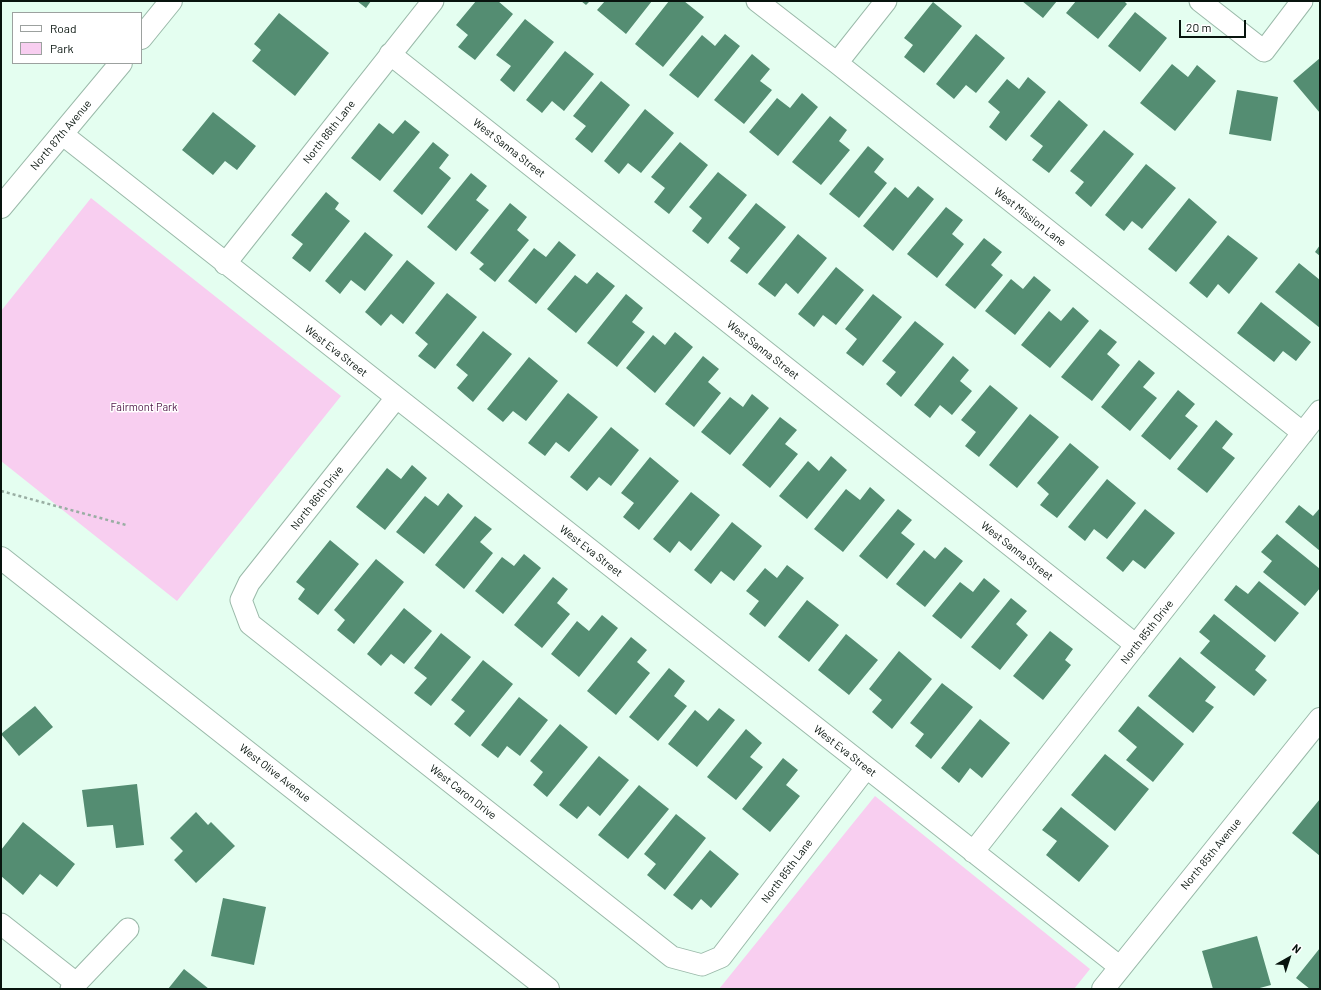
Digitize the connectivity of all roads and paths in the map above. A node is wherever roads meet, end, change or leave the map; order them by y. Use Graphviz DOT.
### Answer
graph roads {
  1 [pos="172,1"];
  2 [pos="433,1"];
  3 [pos="757,1"];
  4 [pos="886,1"];
  5 [pos="1200,1"];
  6 [pos="1302,1"];
  7 [pos="142,37"];
  8 [pos="390,54"];
  9 [pos="837,63"];
  10 [pos="120,64"];
  11 [pos="62,134"];
  12 [pos="1,207"];
  13 [pos="226,264"];
  14 [pos="396,398"];
  15 [pos="1320,411"];
  16 [pos="1303,433"];
  17 [pos="1,490"];
  18 [pos="126,525"];
  19 [pos="1,558"];
  20 [pos="241,600"];
  21 [pos="1136,646"];
  22 [pos="1318,725"];
  23 [pos="866,768"];
  24 [pos="973,852"];
  25 [pos="1,924"];
  26 [pos="128,929"];
  27 [pos="702,965"];
  28 [pos="1120,967"];
  29 [pos="74,986"];
  30 [pos="548,989"];
  31 [pos="1103,989"];
  1 -- 7 [label="main road"];
  2 -- 8 [label="street, North 86th Lane"];
  3 -- 9 [label="street, West Mission Lane"];
  4 -- 9 [label="street"];
  5 -- 6 [label="street"];
  8 -- 13 [label="street, North 86th Lane"];
  8 -- 21 [label="street, West Sanna Street"];
  9 -- 16 [label="street, West Mission Lane"];
  10 -- 11 [label="main road, North 87th Avenue"];
  11 -- 12 [label="main road, North 87th Avenue"];
  11 -- 13 [label="street, West Eva Street"];
  13 -- 14 [label="street, West Eva Street"];
  14 -- 20 [label="street, North 86th Drive"];
  14 -- 23 [label="street, West Eva Street"];
  15 -- 16 [label="street, North 85th Drive"];
  16 -- 21 [label="street, North 85th Drive"];
  17 -- 18 [label="path"];
  19 -- 30 [label="main road, West Olive Avenue"];
  20 -- 27 [label="street, West Caron Drive"];
  21 -- 24 [label="street, North 85th Drive"];
  22 -- 28 [label="main road, North 85th Avenue"];
  23 -- 24 [label="street, West Eva Street"];
  23 -- 27 [label="street, North 85th Lane"];
  24 -- 28 [label="street, West Eva Street"];
  25 -- 29 [label="street"];
  26 -- 29 [label="street"];
  28 -- 31 [label="main road, North 85th Avenue"];
}
